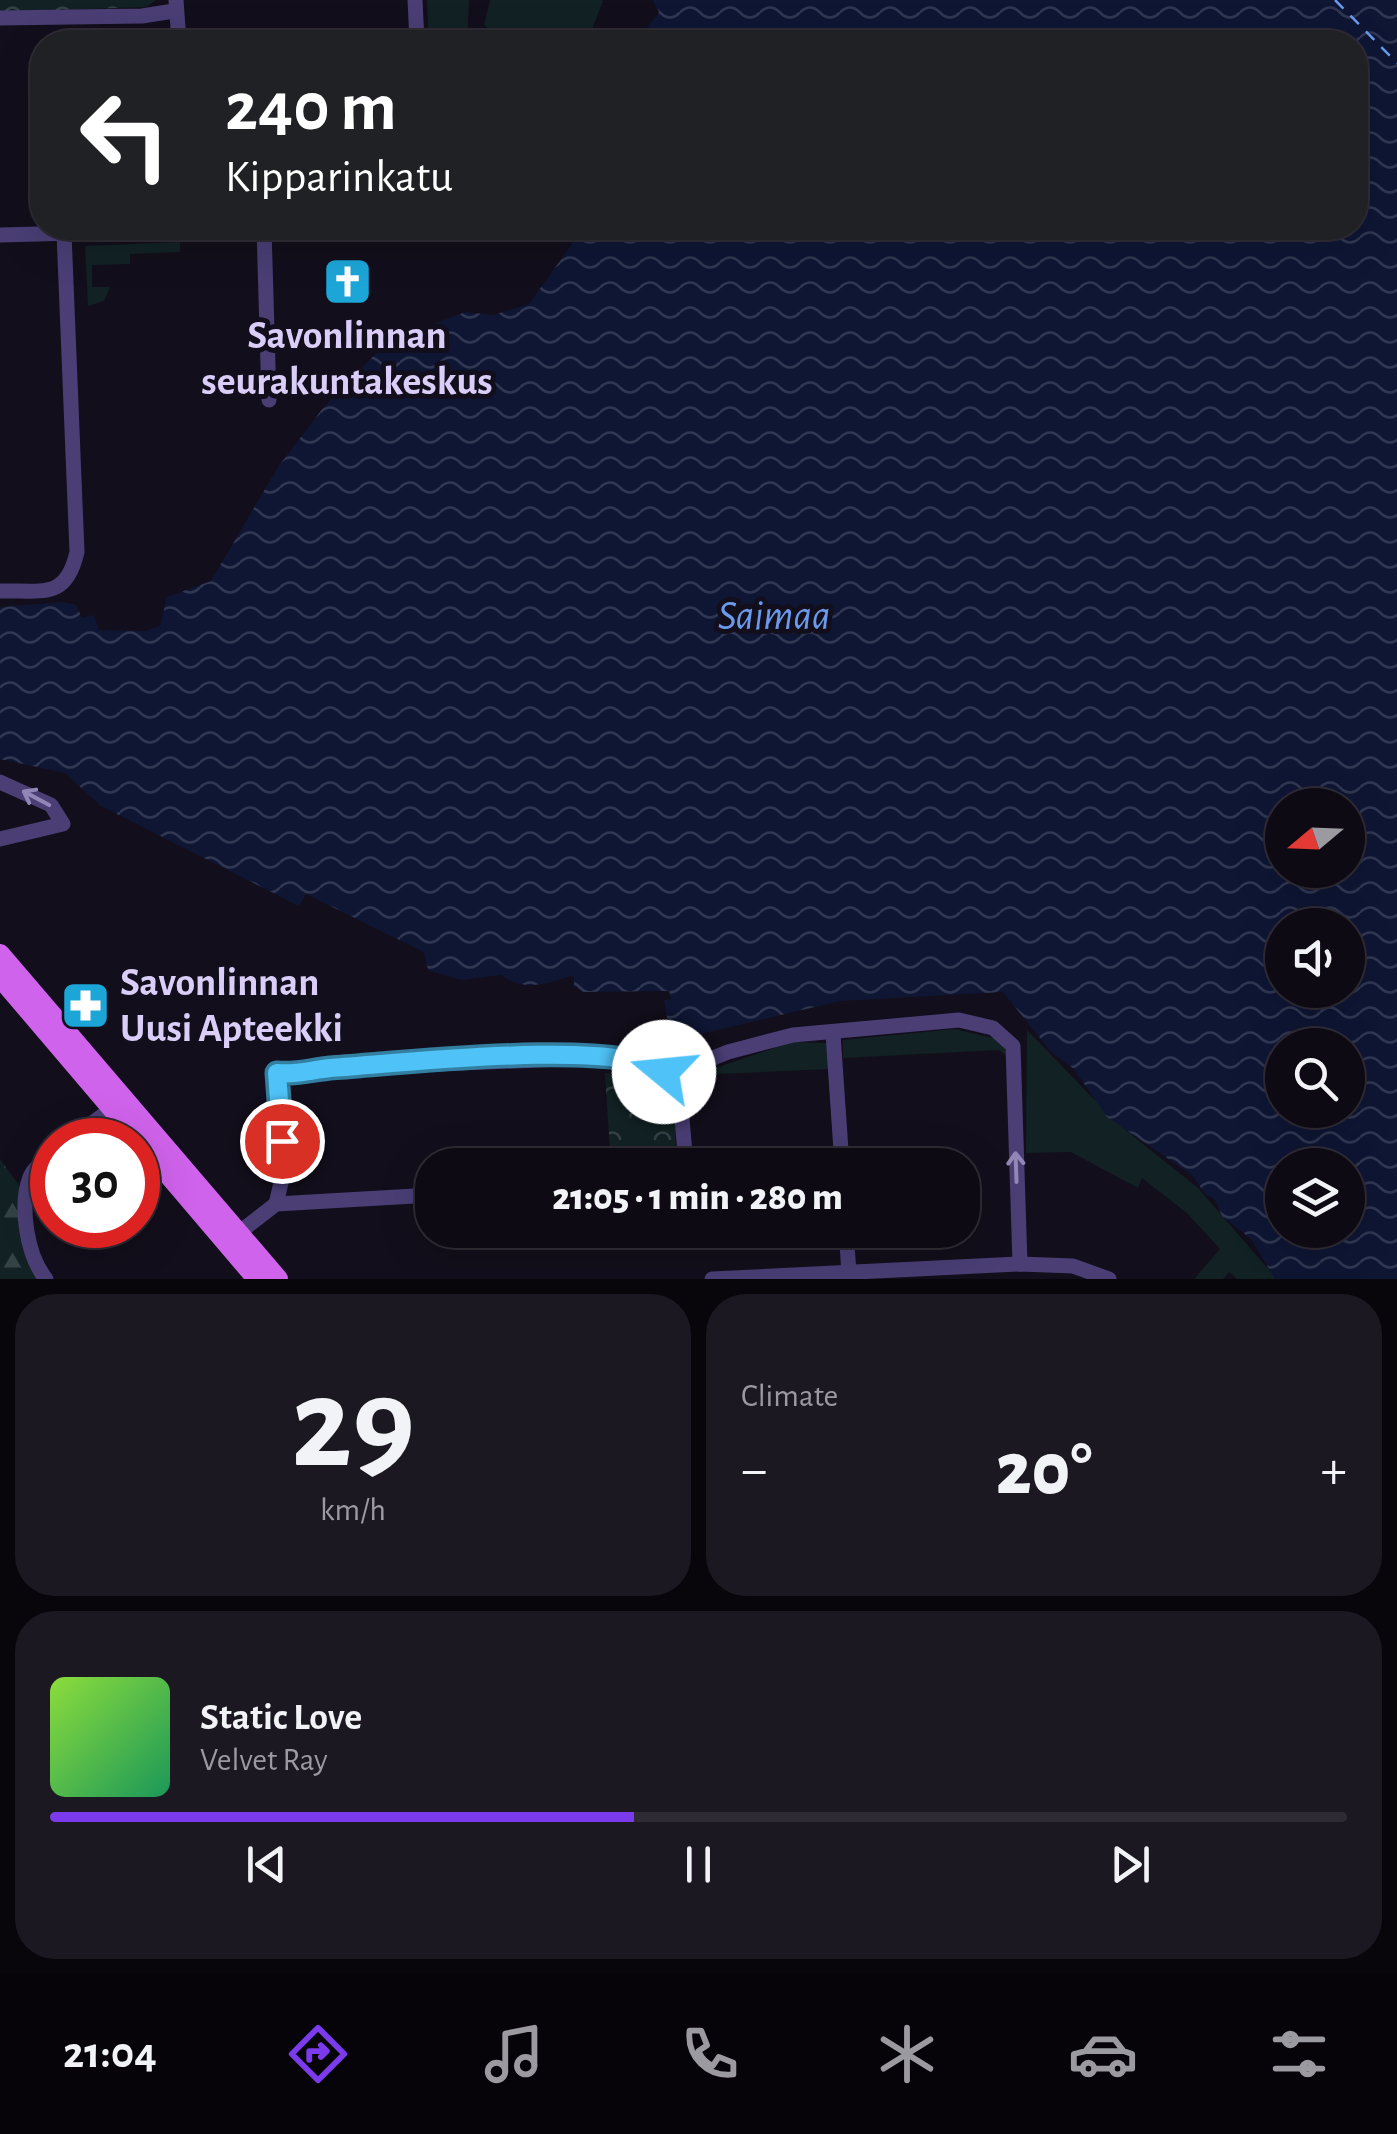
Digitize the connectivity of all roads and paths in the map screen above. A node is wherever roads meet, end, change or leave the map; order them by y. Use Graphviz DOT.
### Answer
graph roads {
  1 [pos="416,0"];
  2 [pos="175,6"];
  3 [pos="0,18"];
  4 [pos="417,30"];
  5 [pos="0,234"];
  6 [pos="30,234"];
  7 [pos="64,240"];
  8 [pos="266,240"];
  9 [pos="269,400"];
  10 [pos="0,591"];
  11 [pos="0,782"];
  12 [pos="0,839"];
  13 [pos="0,954"];
  14 [pos="0,976"];
  15 [pos="834,1034"];
  16 [pos="678,1072"];
  17 [pos="119,1102"];
  18 [pos="98,1118"];
  19 [pos="685,1148"];
  20 [pos="841,1148"];
  21 [pos="30,1178"];
  22 [pos="415,1196"];
  23 [pos="276,1204"];
  24 [pos="235,1236"];
  25 [pos="30,1243"];
  26 [pos="30,1248"];
  27 [pos="847,1248"];
  28 [pos="1020,1264"];
  29 [pos="849,1273"];
  30 [pos="46,1279"];
  31 [pos="258,1279"];
  32 [pos="278,1279"];
  33 [pos="712,1279"];
  34 [pos="1109,1279"];
  1 -- 4 [label="street"];
  2 -- 3 [label="street"];
  5 -- 6 [label="street"];
  7 -- 10 [label="street"];
  8 -- 9 [label="street"];
  12 -- 11 [label="street, one-way"];
  13 -- 17 [label="main road"];
  14 -- 17 [label="main road"];
  15 -- 16 [label="street"];
  15 -- 20 [label="street"];
  28 -- 15 [label="street, one-way"];
  16 -- 19 [label="street"];
  16 -- 23 [label="street"];
  17 -- 18 [label="street"];
  17 -- 24 [label="main road"];
  21 -- 25 [label="street"];
  22 -- 23 [label="street"];
  23 -- 24 [label="street"];
  24 -- 31 [label="main road"];
  24 -- 32 [label="main road"];
  26 -- 30 [label="street"];
  27 -- 29 [label="street"];
  28 -- 29 [label="street"];
  28 -- 34 [label="street"];
  29 -- 33 [label="street"];
}
